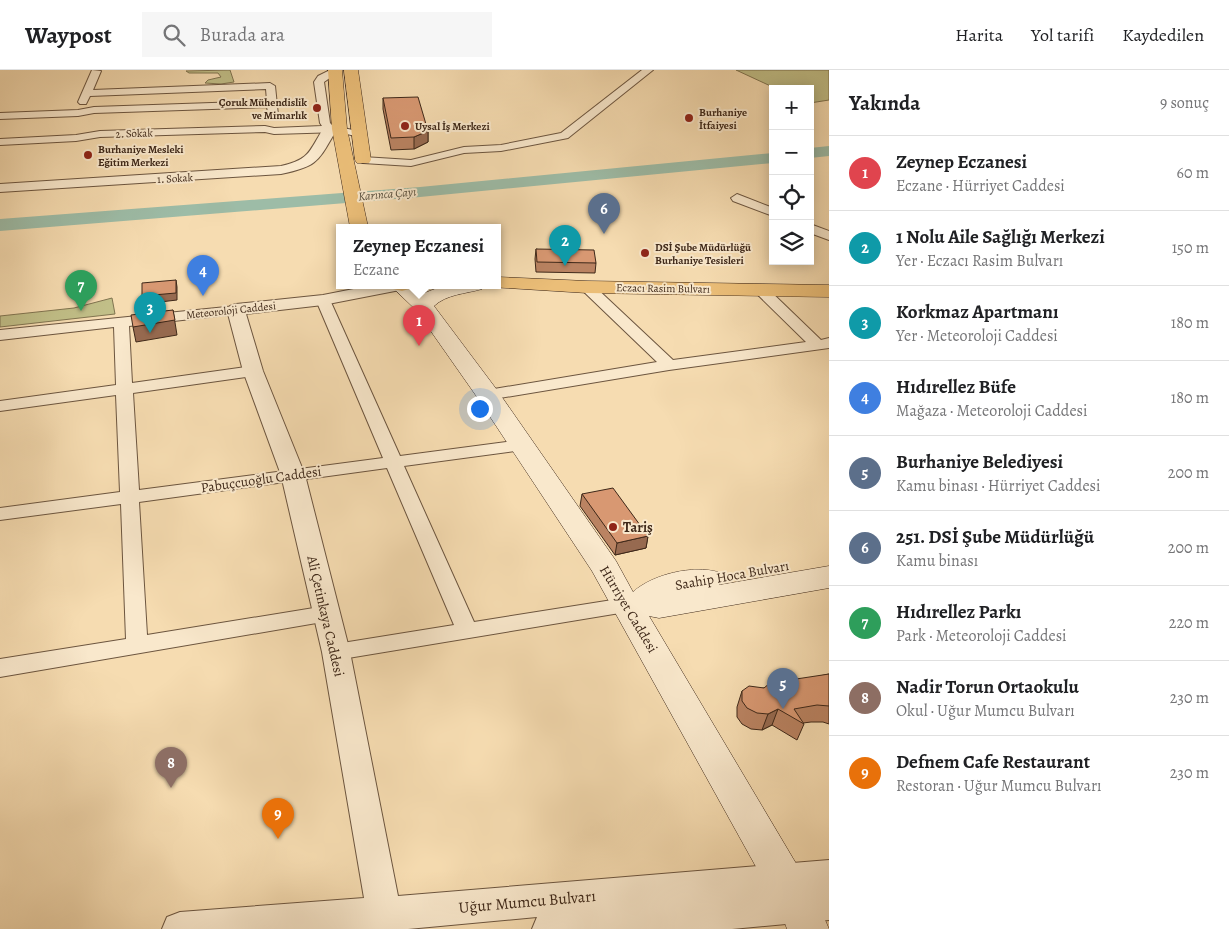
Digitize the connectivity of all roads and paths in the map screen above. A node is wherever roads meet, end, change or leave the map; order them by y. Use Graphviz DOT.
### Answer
graph roads {
  1 [pos="97,70"];
  2 [pos="335,70"];
  3 [pos="351,70"];
  4 [pos="648,70"];
  5 [pos="270,86"];
  6 [pos="87,93"];
  7 [pos="272,107"];
  8 [pos="0,116"];
  9 [pos="73,125"];
  10 [pos="334,129"];
  11 [pos="274,131"];
  12 [pos="359,134"];
  13 [pos="0,142"];
  14 [pos="360,168"];
  15 [pos="0,188"];
  16 [pos="737,198"];
  17 [pos="769,210"];
  18 [pos="359,224"];
  19 [pos="814,230"];
  20 [pos="829,236"];
  21 [pos="501,283"];
  22 [pos="586,287"];
  23 [pos="366,289"];
  24 [pos="408,289"];
  25 [pos="458,289"];
  26 [pos="761,290"];
  27 [pos="829,291"];
  28 [pos="323,300"];
  29 [pos="236,310"];
  30 [pos="121,322"];
  31 [pos="0,335"];
  32 [pos="823,343"];
  33 [pos="669,365"];
  34 [pos="253,371"];
  35 [pos="124,390"];
  36 [pos="488,395"];
  37 [pos="0,406"];
  38 [pos="522,445"];
  39 [pos="393,462"];
  40 [pos="293,475"];
  41 [pos="130,497"];
  42 [pos="0,514"];
  43 [pos="829,559"];
  44 [pos="829,577"];
  45 [pos="633,604"];
  46 [pos="326,614"];
  47 [pos="467,630"];
  48 [pos="136,644"];
  49 [pos="336,652"];
  50 [pos="0,668"];
  51 [pos="829,876"];
  52 [pos="805,904"];
  53 [pos="386,922"];
  54 [pos="180,929"];
  55 [pos="550,929"];
  1 -- 6 [label="street"];
  2 -- 10 [label="main road"];
  3 -- 12 [label="main road"];
  4 -- 14 [label="street"];
  5 -- 6 [label="street"];
  5 -- 7 [label="street"];
  6 -- 9 [label="street"];
  7 -- 9 [label="street"];
  7 -- 11 [label="street"];
  8 -- 9 [label="street"];
  9 -- 11 [label="street, 2. Sokak"];
  9 -- 13 [label="street"];
  10 -- 11 [label="street, 2. Sokak"];
  10 -- 12 [label="street, 2. Sokak"];
  10 -- 14 [label="main road"];
  10 -- 15 [label="street, 1. Sokak"];
  12 -- 14 [label="main road"];
  14 -- 18 [label="main road"];
  16 -- 17 [label="street"];
  19 -- 20 [label="street"];
  21 -- 22 [label="main road, Eczacı Rasim Bulvarı"];
  22 -- 26 [label="main road, Eczacı Rasim Bulvarı"];
  22 -- 33 [label="street"];
  23 -- 28 [label="street, Meteoroloji Caddesi"];
  24 -- 25 [label="main road"];
  24 -- 36 [label="main road, Hürriyet Caddesi"];
  26 -- 27 [label="main road, Eczacı Rasim Bulvarı"];
  26 -- 32 [label="street"];
  28 -- 29 [label="street, Meteoroloji Caddesi"];
  28 -- 39 [label="street"];
  29 -- 30 [label="street, Meteoroloji Caddesi"];
  29 -- 34 [label="street, Ali Çetinkaya Caddesi"];
  30 -- 31 [label="street, Meteoroloji Caddesi"];
  30 -- 35 [label="street"];
  32 -- 33 [label="street"];
  33 -- 36 [label="street"];
  34 -- 35 [label="street"];
  34 -- 40 [label="street, Ali Çetinkaya Caddesi"];
  35 -- 37 [label="street"];
  35 -- 41 [label="street"];
  36 -- 38 [label="main road, Hürriyet Caddesi"];
  38 -- 39 [label="street, Pabuçcuoğlu Caddesi"];
  38 -- 45 [label="main road, Hürriyet Caddesi"];
  39 -- 40 [label="street, Pabuçcuoğlu Caddesi"];
  39 -- 47 [label="street"];
  40 -- 41 [label="street, Pabuçcuoğlu Caddesi"];
  40 -- 46 [label="street, Ali Çetinkaya Caddesi"];
  41 -- 42 [label="street, Pabuçcuoğlu Caddesi"];
  41 -- 48 [label="street"];
  43 -- 45 [label="main road, Saahip Hoca Bulvarı"];
  44 -- 45 [label="main road, Saahip Hoca Bulvarı"];
  45 -- 47 [label="street"];
  45 -- 52 [label="main road, Hürriyet Caddesi"];
  46 -- 48 [label="street"];
  46 -- 49 [label="street, Ali Çetinkaya Caddesi"];
  47 -- 49 [label="street"];
  48 -- 50 [label="street"];
  49 -- 53 [label="street, Ali Çetinkaya Caddesi"];
  51 -- 52 [label="street"];
  52 -- 53 [label="street, Uğur Mumcu Bulvarı"];
  52 -- 55 [label="street, Uğur Mumcu Bulvarı"];
  53 -- 54 [label="street, Uğur Mumcu Bulvarı"];
}
